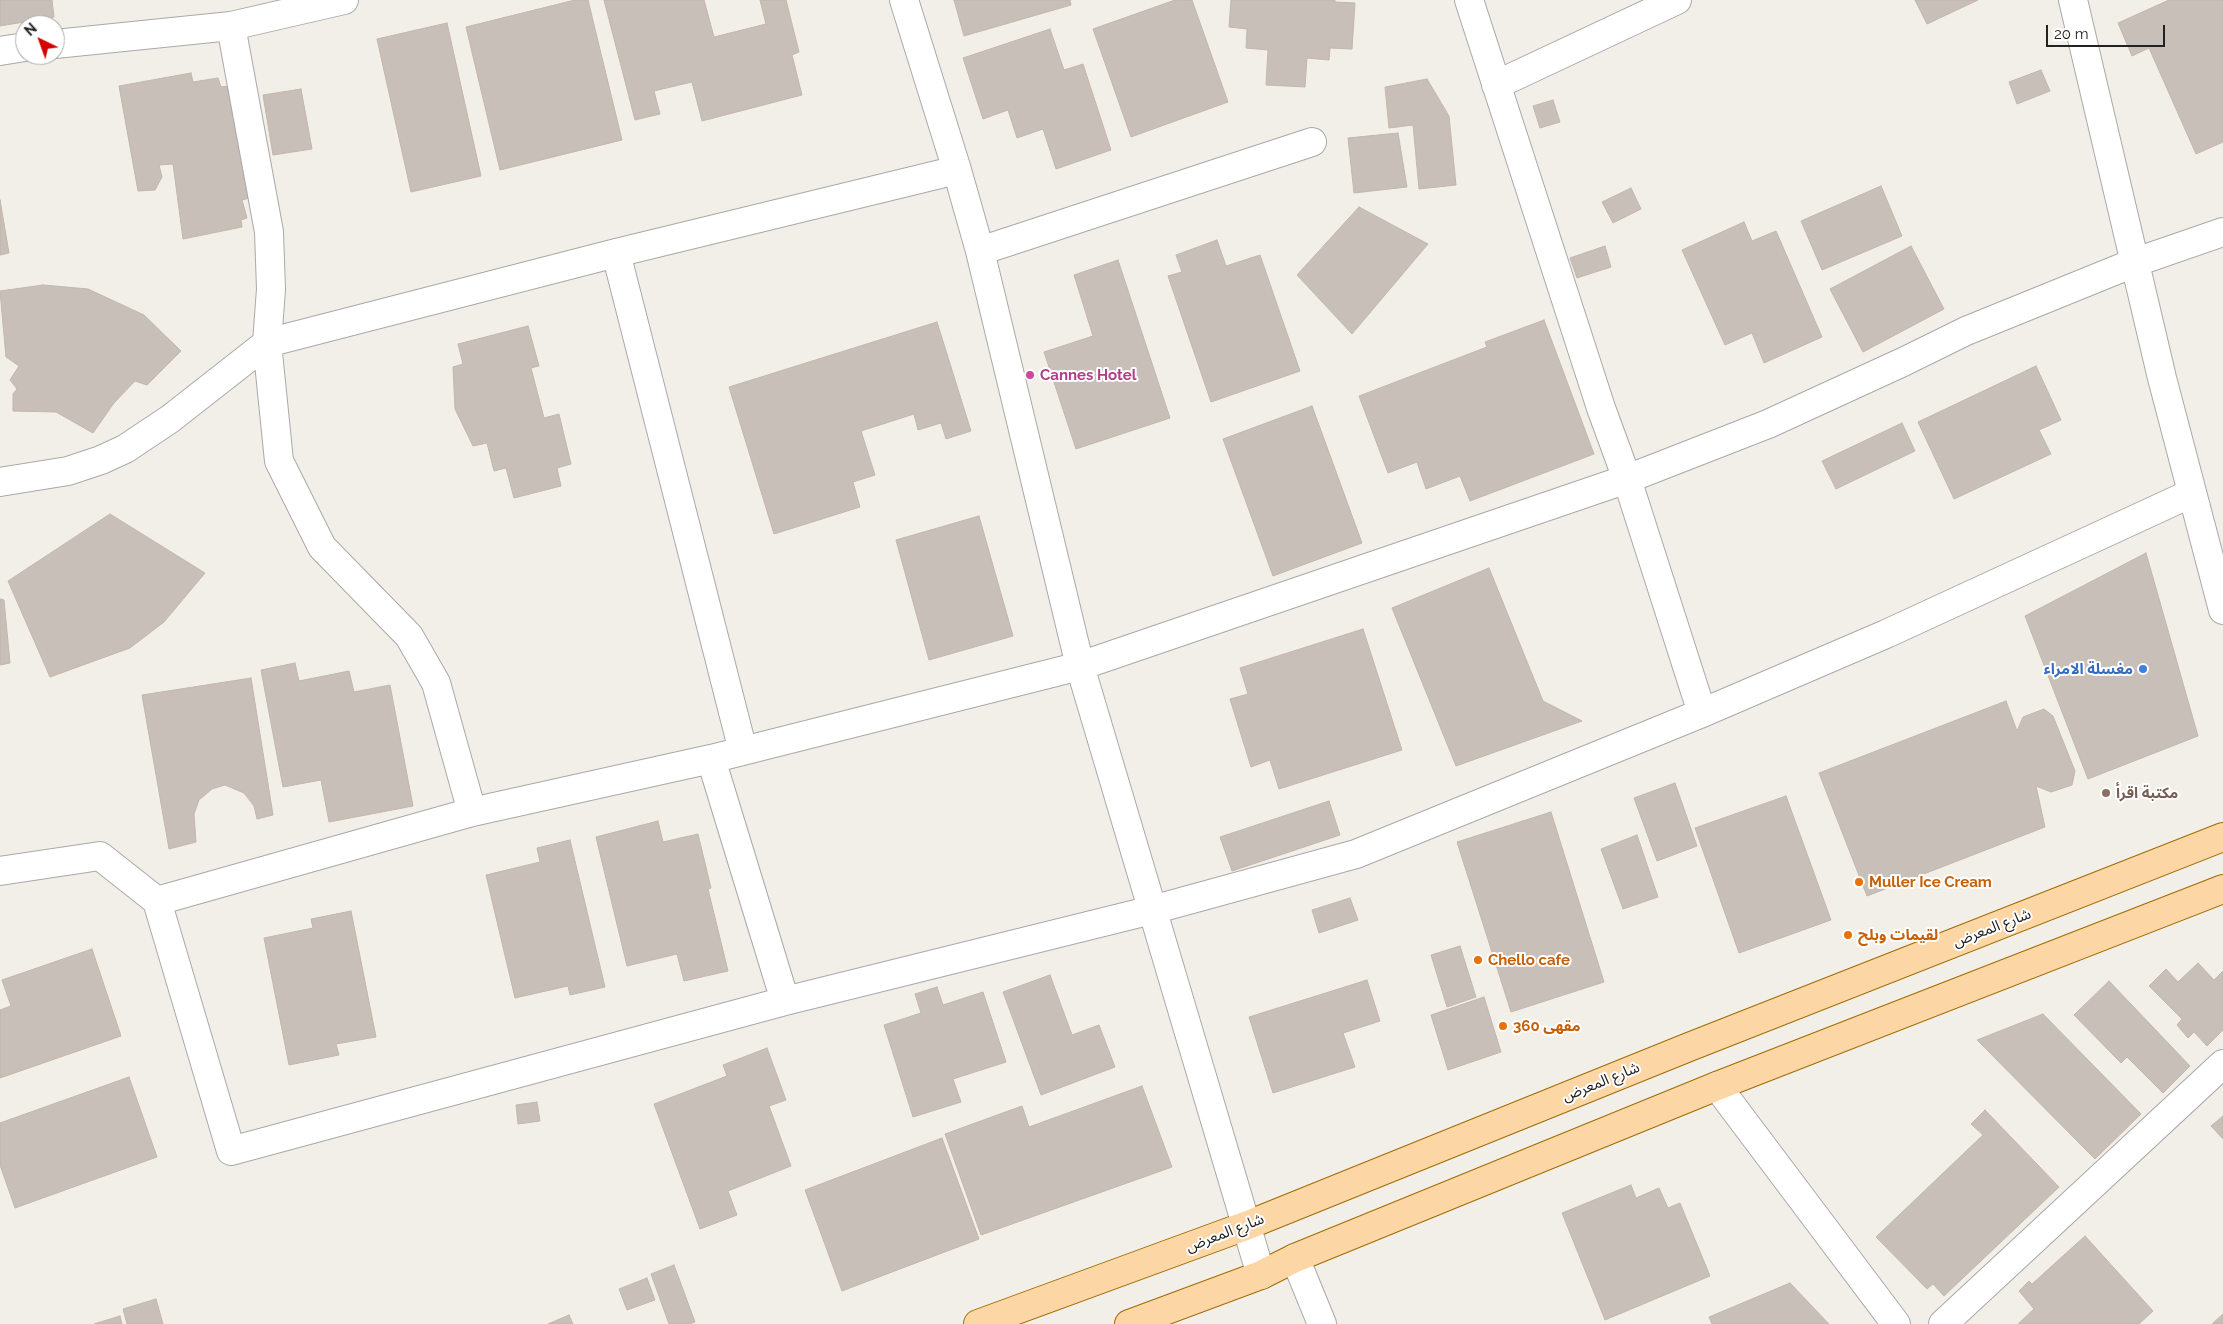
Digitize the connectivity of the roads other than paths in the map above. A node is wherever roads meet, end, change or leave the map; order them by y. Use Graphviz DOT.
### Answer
graph roads {
  1 [pos="344,0"];
  2 [pos="904,0"];
  3 [pos="1469,0"];
  4 [pos="1676,0"];
  5 [pos="2073,0"];
  6 [pos="231,26"];
  7 [pos="65,43"];
  8 [pos="15,49"];
  9 [pos="0,51"];
  10 [pos="1496,85"];
  11 [pos="1312,142"];
  12 [pos="957,170"];
  13 [pos="2223,232"];
  14 [pos="980,251"];
  15 [pos="616,253"];
  16 [pos="2136,262"];
  17 [pos="267,343"];
  18 [pos="1627,479"];
  19 [pos="0,482"];
  20 [pos="2192,493"];
  21 [pos="2223,610"];
  22 [pos="1080,666"];
  23 [pos="1702,713"];
  24 [pos="743,751"];
  25 [pos="711,759"];
  26 [pos="472,812"];
  27 [pos="2223,836"];
  28 [pos="0,871"];
  29 [pos="2223,889"];
  30 [pos="158,901"];
  31 [pos="1152,910"];
  32 [pos="785,1001"];
  33 [pos="2223,1064"];
  34 [pos="1717,1086"];
  35 [pos="1248,1225"];
  36 [pos="1295,1258"];
  37 [pos="1261,1275"];
  38 [pos="978,1324"];
  39 [pos="1129,1324"];
  40 [pos="1322,1324"];
  41 [pos="1896,1324"];
  42 [pos="1943,1324"];
  1 -- 6 [label="street"];
  2 -- 12 [label="street"];
  3 -- 10 [label="street"];
  4 -- 10 [label="street"];
  5 -- 16 [label="street"];
  6 -- 7 [label="street"];
  6 -- 17 [label="street"];
  8 -- 9 [label="street"];
  10 -- 18 [label="street"];
  11 -- 14 [label="street"];
  12 -- 14 [label="street"];
  12 -- 15 [label="street"];
  13 -- 16 [label="street"];
  14 -- 22 [label="street"];
  15 -- 17 [label="street"];
  15 -- 24 [label="street"];
  16 -- 18 [label="street"];
  16 -- 20 [label="street"];
  17 -- 19 [label="street"];
  17 -- 26 [label="street"];
  18 -- 22 [label="street"];
  18 -- 23 [label="street"];
  20 -- 21 [label="street"];
  20 -- 23 [label="street"];
  22 -- 24 [label="street"];
  22 -- 31 [label="street"];
  23 -- 31 [label="street"];
  24 -- 25 [label="street"];
  25 -- 26 [label="street"];
  25 -- 32 [label="street"];
  26 -- 30 [label="street"];
  27 -- 35 [label="main road, شارع المعرض"];
  28 -- 30 [label="street"];
  29 -- 34 [label="main road"];
  30 -- 32 [label="street"];
  31 -- 32 [label="street"];
  31 -- 35 [label="street"];
  33 -- 42 [label="street"];
  34 -- 36 [label="main road"];
  34 -- 41 [label="street"];
  35 -- 37 [label="street"];
  35 -- 38 [label="main road, شارع المعرض"];
  36 -- 37 [label="main road"];
  36 -- 40 [label="street"];
  37 -- 39 [label="main road"];
}
